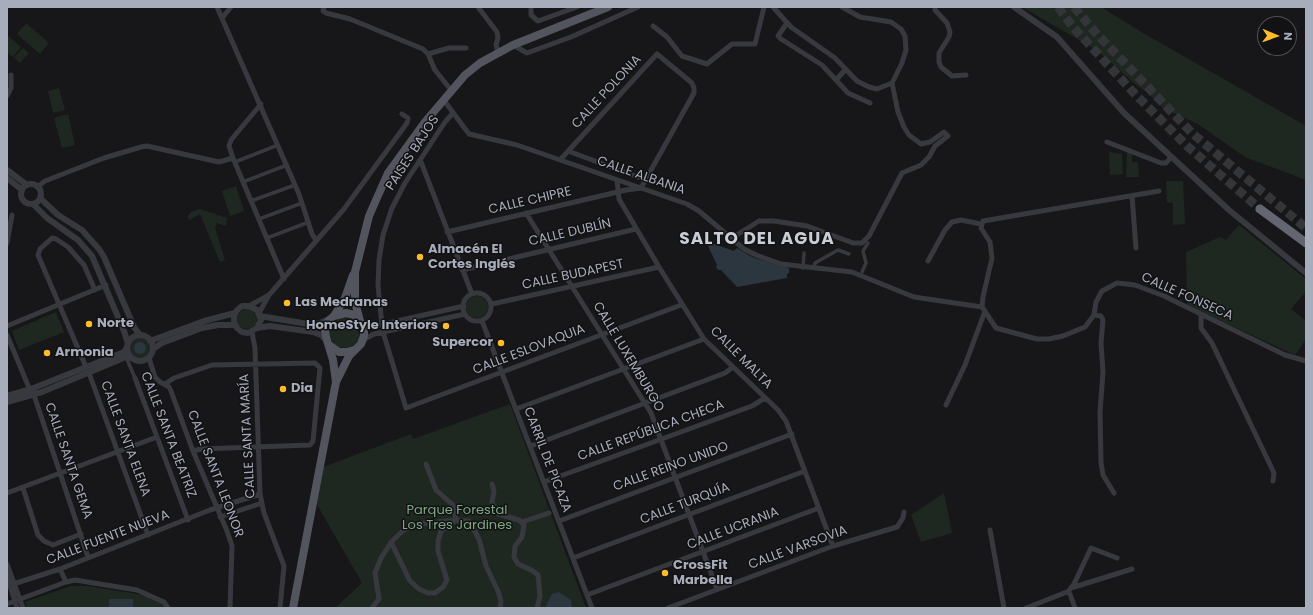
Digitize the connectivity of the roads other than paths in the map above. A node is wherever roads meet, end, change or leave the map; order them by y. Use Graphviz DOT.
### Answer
graph roads {
  1 [pos="217,7"];
  2 [pos="231,7"];
  3 [pos="324,7"];
  4 [pos="478,7"];
  5 [pos="531,7"];
  6 [pos="577,7"];
  7 [pos="608,7"];
  8 [pos="638,7"];
  9 [pos="764,7"];
  10 [pos="773,7"];
  11 [pos="842,7"];
  12 [pos="935,7"];
  13 [pos="1014,7"];
  14 [pos="222,18"];
  15 [pos="787,23"];
  16 [pos="654,26"];
  17 [pos="513,45"];
  18 [pos="466,48"];
  19 [pos="498,52"];
  20 [pos="428,54"];
  21 [pos="845,70"];
  22 [pos="11,75"];
  23 [pos="966,75"];
  24 [pos="836,80"];
  25 [pos="892,83"];
  26 [pos="451,90"];
  27 [pos="7,96"];
  28 [pos="443,99"];
  29 [pos="870,103"];
  30 [pos="260,104"];
  31 [pos="453,113"];
  32 [pos="402,114"];
  33 [pos="1107,142"];
  34 [pos="278,145"];
  35 [pos="568,151"];
  36 [pos="1171,157"];
  37 [pos="234,160"];
  38 [pos="560,160"];
  39 [pos="419,161"];
  40 [pos="287,165"];
  41 [pos="7,170"];
  42 [pos="7,178"];
  43 [pos="617,180"];
  44 [pos="646,180"];
  45 [pos="243,182"];
  46 [pos="27,185"];
  47 [pos="295,185"];
  48 [pos="37,187"];
  49 [pos="641,188"];
  50 [pos="22,190"];
  51 [pos="1159,191"];
  52 [pos="618,193"];
  53 [pos="1132,196"];
  54 [pos="40,198"];
  55 [pos="251,201"];
  56 [pos="302,203"];
  57 [pos="33,204"];
  58 [pos="1260,209"];
  59 [pos="526,213"];
  60 [pos="12,215"];
  61 [pos="259,219"];
  62 [pos="309,222"];
  63 [pos="981,224"];
  64 [pos="636,229"];
  65 [pos="447,232"];
  66 [pos="267,238"];
  67 [pos="732,238"];
  68 [pos="316,240"];
  69 [pos="7,243"];
  70 [pos="868,243"];
  71 [pos="1306,243"];
  72 [pos="1136,248"];
  73 [pos="548,249"];
  74 [pos="804,253"];
  75 [pos="849,254"];
  76 [pos="928,261"];
  77 [pos="658,267"];
  78 [pos="814,267"];
  79 [pos="803,268"];
  80 [pos="462,270"];
  81 [pos="355,272"];
  82 [pos="862,272"];
  83 [pos="1306,273"];
  84 [pos="284,279"];
  85 [pos="106,285"];
  86 [pos="573,286"];
  87 [pos="95,290"];
  88 [pos="269,294"];
  89 [pos="472,294"];
  90 [pos="59,304"];
  91 [pos="492,304"];
  92 [pos="682,305"];
  93 [pos="249,306"];
  94 [pos="464,306"];
  95 [pos="984,309"];
  96 [pos="235,313"];
  97 [pos="466,314"];
  98 [pos="260,315"];
  99 [pos="1094,315"];
  100 [pos="1201,315"];
  101 [pos="333,317"];
  102 [pos="482,321"];
  103 [pos="361,322"];
  104 [pos="235,325"];
  105 [pos="382,325"];
  106 [pos="7,326"];
  107 [pos="254,330"];
  108 [pos="384,332"];
  109 [pos="601,334"];
  110 [pos="7,335"];
  111 [pos="140,335"];
  112 [pos="704,339"];
  113 [pos="363,340"];
  114 [pos="150,341"];
  115 [pos="328,343"];
  116 [pos="127,346"];
  117 [pos="153,350"];
  118 [pos="355,350"];
  119 [pos="129,358"];
  120 [pos="149,358"];
  121 [pos="1306,361"];
  122 [pos="256,364"];
  123 [pos="733,367"];
  124 [pos="623,368"];
  125 [pos="87,370"];
  126 [pos="501,372"];
  127 [pos="135,378"];
  128 [pos="336,382"];
  129 [pos="165,384"];
  130 [pos="30,390"];
  131 [pos="34,395"];
  132 [pos="7,396"];
  133 [pos="765,398"];
  134 [pos="7,402"];
  135 [pos="645,403"];
  136 [pos="946,405"];
  137 [pos="516,409"];
  138 [pos="792,434"];
  139 [pos="157,437"];
  140 [pos="660,440"];
  141 [pos="531,446"];
  142 [pos="258,447"];
  143 [pos="194,451"];
  144 [pos="118,452"];
  145 [pos="426,464"];
  146 [pos="805,471"];
  147 [pos="60,474"];
  148 [pos="675,477"];
  149 [pos="1273,481"];
  150 [pos="544,482"];
  151 [pos="492,484"];
  152 [pos="23,488"];
  153 [pos="7,493"];
  154 [pos="1114,493"];
  155 [pos="260,494"];
  156 [pos="262,503"];
  157 [pos="819,508"];
  158 [pos="217,509"];
  159 [pos="904,512"];
  160 [pos="549,513"];
  161 [pos="689,514"];
  162 [pos="220,517"];
  163 [pos="188,520"];
  164 [pos="456,520"];
  165 [pos="559,521"];
  166 [pos="522,522"];
  167 [pos="990,530"];
  168 [pos="81,534"];
  169 [pos="148,535"];
  170 [pos="391,542"];
  171 [pos="833,546"];
  172 [pos="703,552"];
  173 [pos="88,558"];
  174 [pos="573,558"];
  175 [pos="1117,558"];
  176 [pos="7,564"];
  177 [pos="60,568"];
  178 [pos="1132,568"];
  179 [pos="7,576"];
  180 [pos="66,582"];
  181 [pos="10,585"];
  182 [pos="716,589"];
  183 [pos="1070,590"];
  184 [pos="587,595"];
  185 [pos="17,600"];
  186 [pos="7,604"];
  187 [pos="17,608"];
  188 [pos="23,608"];
  189 [pos="168,608"];
  190 [pos="230,608"];
  191 [pos="280,608"];
  192 [pos="293,608"];
  193 [pos="372,608"];
  194 [pos="500,608"];
  195 [pos="537,608"];
  196 [pos="592,608"];
  197 [pos="668,608"];
  198 [pos="1004,608"];
  199 [pos="1026,608"];
  200 [pos="1075,608"];
  1 -- 14 [label="street"];
  2 -- 14 [label="street"];
  3 -- 20 [label="street"];
  4 -- 19 [label="street"];
  5 -- 6 [label="street"];
  7 -- 17 [label="main road"];
  8 -- 17 [label="street"];
  9 -- 16 [label="street"];
  10 -- 15 [label="street"];
  11 -- 25 [label="street"];
  12 -- 23 [label="street"];
  13 -- 36 [label="street"];
  14 -- 30 [label="street"];
  15 -- 21 [label="street"];
  15 -- 24 [label="street"];
  17 -- 19 [label="main road"];
  18 -- 20 [label="street"];
  19 -- 26 [label="main road"];
  20 -- 26 [label="street"];
  21 -- 24 [label="street"];
  21 -- 25 [label="street"];
  22 -- 27 [label="street"];
  24 -- 29 [label="street"];
  25 -- 67 [label="street"];
  26 -- 28 [label="main road"];
  28 -- 31 [label="street, CALLE ALBANIA"];
  28 -- 81 [label="main road"];
  30 -- 34 [label="street"];
  30 -- 37 [label="street"];
  31 -- 38 [label="street, CALLE ALBANIA"];
  31 -- 39 [label="street, PAISES BAJOS"];
  32 -- 68 [label="street"];
  33 -- 36 [label="street"];
  34 -- 37 [label="street"];
  34 -- 40 [label="street"];
  35 -- 38 [label="street, CALLE POLONIA"];
  35 -- 44 [label="street"];
  35 -- 44 [label="street, CALLE POLONIA"];
  36 -- 83 [label="street"];
  37 -- 45 [label="street"];
  37 -- 48 [label="street"];
  38 -- 43 [label="street, CALLE ALBANIA"];
  39 -- 65 [label="street"];
  39 -- 105 [label="street, PAISES BAJOS"];
  40 -- 45 [label="street"];
  40 -- 47 [label="street"];
  41 -- 46 [label="street"];
  42 -- 50 [label="street"];
  43 -- 49 [label="street, CALLE ALBANIA"];
  43 -- 52 [label="street"];
  44 -- 49 [label="street, CALLE POLONIA"];
  45 -- 55 [label="street"];
  46 -- 48 [label="street"];
  46 -- 50 [label="street"];
  47 -- 55 [label="street"];
  47 -- 56 [label="street"];
  48 -- 54 [label="street"];
  49 -- 52 [label="street"];
  49 -- 67 [label="street, CALLE ALBANIA"];
  50 -- 57 [label="street"];
  51 -- 53 [label="street"];
  52 -- 59 [label="street, CALLE CHIPRE"];
  52 -- 64 [label="street, CALLE MALTA"];
  53 -- 63 [label="street"];
  53 -- 72 [label="street"];
  54 -- 57 [label="street"];
  54 -- 111 [label="street"];
  55 -- 61 [label="street"];
  56 -- 61 [label="street"];
  56 -- 62 [label="street"];
  57 -- 85 [label="street"];
  58 -- 71 [label="highway"];
  59 -- 65 [label="street, CALLE CHIPRE"];
  59 -- 73 [label="street, CALLE LUXEMBURGO"];
  60 -- 69 [label="street"];
  61 -- 66 [label="street"];
  62 -- 66 [label="street"];
  62 -- 68 [label="street"];
  63 -- 76 [label="street"];
  63 -- 95 [label="street"];
  64 -- 73 [label="street, CALLE DUBLÍN"];
  64 -- 77 [label="street, CALLE MALTA"];
  65 -- 80 [label="street"];
  66 -- 84 [label="street"];
  67 -- 79 [label="street, CALLE ALBANIA"];
  68 -- 84 [label="street"];
  70 -- 82 [label="street"];
  73 -- 80 [label="street, CALLE DUBLÍN"];
  73 -- 86 [label="street, CALLE LUXEMBURGO"];
  74 -- 79 [label="street"];
  75 -- 78 [label="street"];
  77 -- 86 [label="street, CALLE BUDAPEST"];
  77 -- 92 [label="street, CALLE MALTA"];
  78 -- 79 [label="street, CALLE ALBANIA"];
  78 -- 95 [label="street, CALLE ALBANIA"];
  80 -- 89 [label="street"];
  81 -- 101 [label="main road"];
  81 -- 103 [label="main road"];
  84 -- 88 [label="street"];
  85 -- 87 [label="street"];
  85 -- 116 [label="street"];
  86 -- 91 [label="street, CALLE BUDAPEST"];
  86 -- 109 [label="street, CALLE LUXEMBURGO"];
  87 -- 90 [label="street"];
  87 -- 90 [label="street, CALLE SANTA ELENA"];
  88 -- 93 [label="street"];
  88 -- 98 [label="street"];
  89 -- 91 [label="street"];
  89 -- 94 [label="street"];
  90 -- 106 [label="street"];
  90 -- 125 [label="street, CALLE SANTA ELENA"];
  91 -- 102 [label="street"];
  92 -- 109 [label="street, CALLE ESLOVAQUIA"];
  92 -- 112 [label="street, CALLE MALTA"];
  93 -- 96 [label="street"];
  93 -- 98 [label="street"];
  94 -- 97 [label="street"];
  94 -- 105 [label="street"];
  95 -- 99 [label="street, CALLE FONSECA"];
  95 -- 136 [label="street"];
  96 -- 104 [label="street"];
  96 -- 114 [label="street"];
  97 -- 102 [label="street"];
  97 -- 108 [label="street"];
  98 -- 101 [label="street"];
  98 -- 107 [label="street"];
  99 -- 100 [label="street, CALLE FONSECA"];
  99 -- 154 [label="street"];
  100 -- 121 [label="street, CALLE FONSECA"];
  100 -- 149 [label="street"];
  101 -- 103 [label="main road"];
  101 -- 115 [label="main road"];
  102 -- 126 [label="street, CARRIL DE PICAZA"];
  103 -- 105 [label="street"];
  103 -- 113 [label="main road"];
  104 -- 107 [label="street"];
  104 -- 117 [label="street"];
  107 -- 115 [label="street"];
  107 -- 122 [label="street, CALLE SANTA MARÍA"];
  108 -- 113 [label="street"];
  108 -- 126 [label="street, CALLE ESLOVAQUIA"];
  109 -- 124 [label="street, CALLE LUXEMBURGO"];
  109 -- 126 [label="street, CALLE ESLOVAQUIA"];
  110 -- 130 [label="street"];
  111 -- 114 [label="street"];
  111 -- 116 [label="street"];
  112 -- 123 [label="street, CALLE MALTA"];
  112 -- 124 [label="street"];
  113 -- 118 [label="main road"];
  114 -- 117 [label="street"];
  115 -- 118 [label="main road"];
  115 -- 128 [label="main road"];
  116 -- 119 [label="street"];
  116 -- 125 [label="street"];
  117 -- 120 [label="street"];
  118 -- 128 [label="main road"];
  119 -- 120 [label="street"];
  119 -- 125 [label="street"];
  119 -- 127 [label="street, CALLE SANTA BEATRIZ"];
  120 -- 129 [label="street, CALLE SANTA LEONOR"];
  122 -- 129 [label="street"];
  122 -- 142 [label="street, CALLE SANTA MARÍA"];
  122 -- 142 [label="street"];
  123 -- 133 [label="street, CALLE MALTA"];
  123 -- 135 [label="street"];
  124 -- 135 [label="street, CALLE LUXEMBURGO"];
  124 -- 137 [label="street"];
  125 -- 130 [label="street"];
  125 -- 131 [label="street"];
  125 -- 144 [label="street, CALLE SANTA ELENA"];
  126 -- 137 [label="street, CARRIL DE PICAZA"];
  127 -- 139 [label="street, CALLE SANTA BEATRIZ"];
  128 -- 192 [label="main road"];
  129 -- 143 [label="street, CALLE SANTA LEONOR"];
  130 -- 132 [label="street"];
  131 -- 134 [label="street"];
  131 -- 147 [label="street, CALLE SANTA GEMA"];
  133 -- 138 [label="street, CALLE MALTA"];
  133 -- 140 [label="street, CALLE REPÚBLICA CHECA"];
  135 -- 140 [label="street, CALLE LUXEMBURGO"];
  135 -- 141 [label="street"];
  137 -- 141 [label="street, CARRIL DE PICAZA"];
  138 -- 146 [label="street, CALLE MALTA"];
  138 -- 148 [label="street, CALLE REINO UNIDO"];
  139 -- 144 [label="street"];
  139 -- 163 [label="street, CALLE SANTA BEATRIZ"];
  140 -- 148 [label="street, CALLE LUXEMBURGO"];
  140 -- 150 [label="street, CALLE REPÚBLICA CHECA"];
  141 -- 150 [label="street, CARRIL DE PICAZA"];
  142 -- 143 [label="street"];
  142 -- 155 [label="street, CALLE SANTA MARÍA"];
  143 -- 158 [label="street, CALLE SANTA LEONOR"];
  144 -- 147 [label="street"];
  144 -- 169 [label="street, CALLE SANTA ELENA"];
  145 -- 164 [label="street"];
  146 -- 157 [label="street, CALLE MALTA"];
  146 -- 161 [label="street, CALLE TURQUÍA"];
  147 -- 152 [label="street"];
  147 -- 168 [label="street, CALLE SANTA GEMA"];
  148 -- 161 [label="street, CALLE LUXEMBURGO"];
  148 -- 165 [label="street, CALLE REINO UNIDO"];
  150 -- 165 [label="street, CARRIL DE PICAZA"];
  151 -- 166 [label="street"];
  152 -- 153 [label="street"];
  152 -- 168 [label="street"];
  155 -- 156 [label="street, CALLE SANTA MARÍA"];
  155 -- 158 [label="street, CALLE FUENTE NUEVA"];
  156 -- 162 [label="street"];
  156 -- 191 [label="street, CALLE SANTA MARÍA"];
  157 -- 171 [label="street, CALLE MALTA"];
  157 -- 172 [label="street, CALLE UCRANIA"];
  158 -- 162 [label="street, CALLE SANTA LEONOR"];
  158 -- 163 [label="street, CALLE FUENTE NUEVA"];
  159 -- 171 [label="street, CALLE VARSOVIA"];
  160 -- 166 [label="street"];
  161 -- 172 [label="street, CALLE LUXEMBURGO"];
  161 -- 174 [label="street, CALLE TURQUÍA"];
  162 -- 190 [label="street, CALLE SANTA LEONOR"];
  163 -- 169 [label="street, CALLE FUENTE NUEVA"];
  164 -- 170 [label="street"];
  164 -- 170 [label="street"];
  164 -- 194 [label="street"];
  165 -- 174 [label="street, CARRIL DE PICAZA"];
  166 -- 195 [label="street"];
  167 -- 198 [label="street"];
  168 -- 173 [label="street, CALLE SANTA GEMA"];
  169 -- 173 [label="street, CALLE FUENTE NUEVA"];
  170 -- 193 [label="street"];
  171 -- 182 [label="street, CALLE VARSOVIA"];
  172 -- 182 [label="street, CALLE LUXEMBURGO"];
  172 -- 184 [label="street, CALLE UCRANIA"];
  173 -- 177 [label="street, CALLE FUENTE NUEVA"];
  174 -- 184 [label="street, CARRIL DE PICAZA"];
  175 -- 183 [label="street"];
  176 -- 181 [label="street"];
  177 -- 180 [label="street"];
  177 -- 181 [label="street, CALLE FUENTE NUEVA"];
  178 -- 183 [label="street"];
  179 -- 181 [label="street"];
  180 -- 185 [label="street, CALLE FUENTE NUEVA"];
  180 -- 189 [label="street, CALLE FUENTE NUEVA"];
  181 -- 185 [label="street"];
  182 -- 197 [label="street, CALLE VARSOVIA"];
  183 -- 199 [label="street"];
  183 -- 200 [label="street"];
  184 -- 196 [label="street, CARRIL DE PICAZA"];
  185 -- 186 [label="street, CALLE FUENTE NUEVA"];
  185 -- 187 [label="street"];
  185 -- 188 [label="street"];
}
